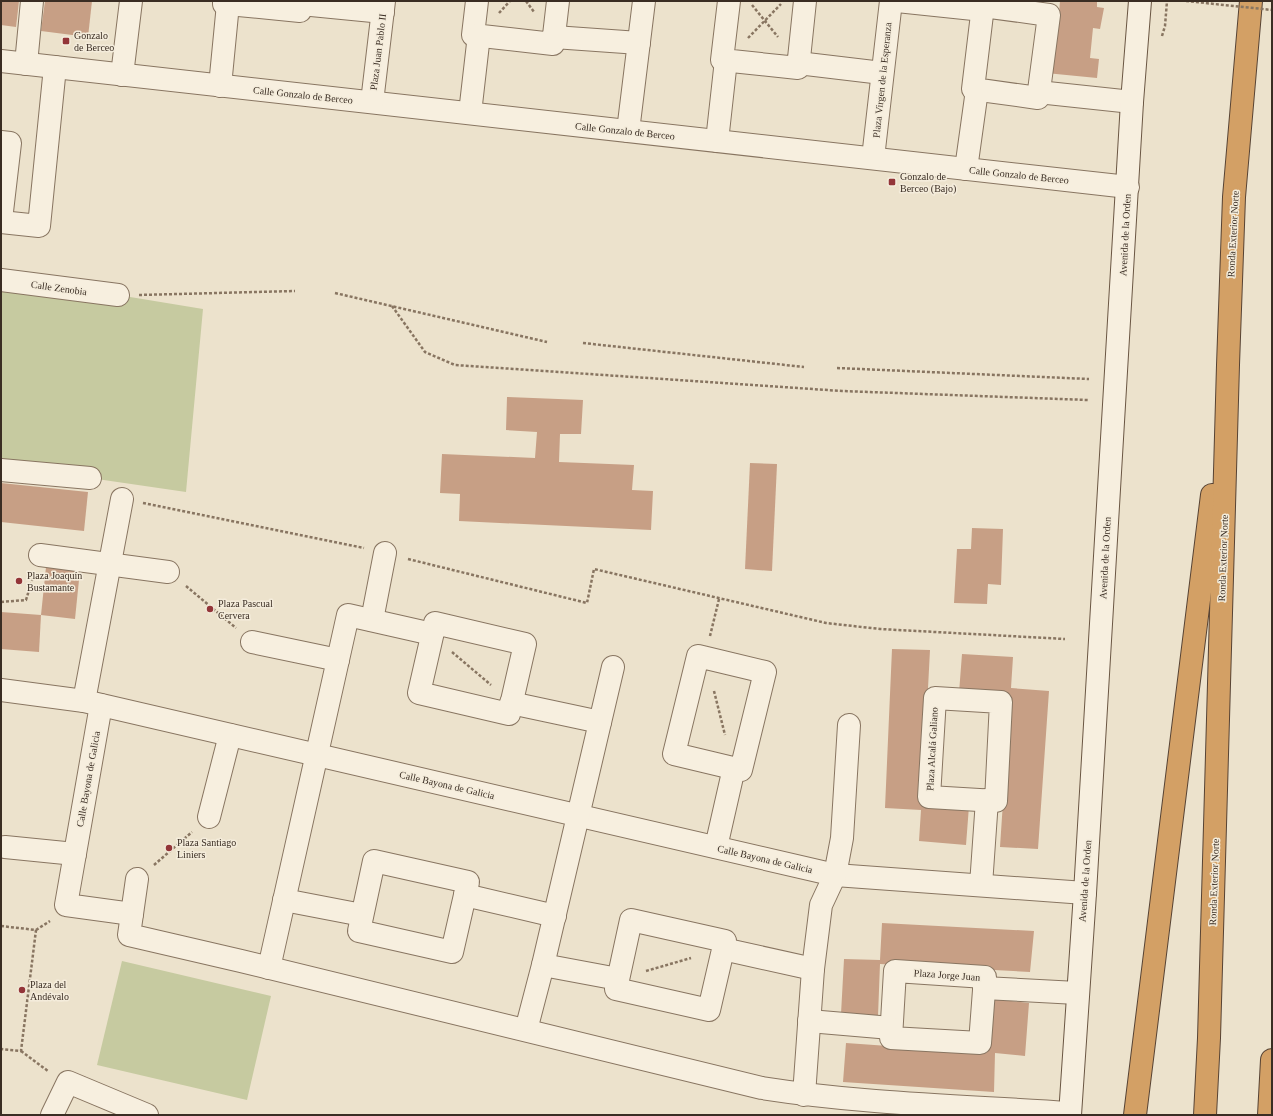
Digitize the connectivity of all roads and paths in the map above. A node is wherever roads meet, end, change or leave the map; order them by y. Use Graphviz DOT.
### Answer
graph roads {
  1 [pos="32,1"];
  2 [pos="131,1"];
  3 [pos="477,1"];
  4 [pos="558,1"];
  5 [pos="644,1"];
  6 [pos="729,1"];
  7 [pos="750,1"];
  8 [pos="784,1"];
  9 [pos="805,1"];
  10 [pos="891,1"];
  11 [pos="897,1"];
  12 [pos="1140,1"];
  13 [pos="1167,1"];
  14 [pos="1186,1"];
  15 [pos="1251,1"];
  16 [pos="301,2"];
  17 [pos="226,3"];
  18 [pos="383,6"];
  19 [pos="1052,8"];
  20 [pos="983,10"];
  21 [pos="1272,10"];
  22 [pos="765,21"];
  23 [pos="1165,26"];
  24 [pos="479,35"];
  25 [pos="554,37"];
  26 [pos="639,43"];
  27 [pos="726,60"];
  28 [pos="1,61"];
  29 [pos="798,62"];
  30 [pos="26,64"];
  31 [pos="55,67"];
  32 [pos="882,73"];
  33 [pos="122,75"];
  34 [pos="220,86"];
  35 [pos="977,90"];
  36 [pos="1038,92"];
  37 [pos="372,102"];
  38 [pos="1132,102"];
  39 [pos="470,113"];
  40 [pos="628,131"];
  41 [pos="716,141"];
  42 [pos="1,142"];
  43 [pos="873,158"];
  44 [pos="966,169"];
  45 [pos="1128,187"];
  46 [pos="1,221"];
  47 [pos="1,280"];
  48 [pos="295,291"];
  49 [pos="335,293"];
  50 [pos="118,295"];
  51 [pos="392,306"];
  52 [pos="548,342"];
  53 [pos="583,343"];
  54 [pos="1228,365"];
  55 [pos="804,367"];
  56 [pos="837,368"];
  57 [pos="1089,379"];
  58 [pos="1088,400"];
  59 [pos="1,470"];
  60 [pos="90,478"];
  61 [pos="122,499"];
  62 [pos="385,553"];
  63 [pos="40,555"];
  64 [pos="109,565"];
  65 [pos="168,572"];
  66 [pos="1,602"];
  67 [pos="372,620"];
  68 [pos="432,634"];
  69 [pos="1065,639"];
  70 [pos="252,642"];
  71 [pos="338,660"];
  72 [pos="613,667"];
  73 [pos="1,690"];
  74 [pos="92,703"];
  75 [pos="511,703"];
  76 [pos="600,722"];
  77 [pos="849,725"];
  78 [pos="230,735"];
  79 [pos="317,755"];
  80 [pos="734,768"];
  81 [pos="986,800"];
  82 [pos="578,816"];
  83 [pos="209,817"];
  84 [pos="5,847"];
  85 [pos="716,847"];
  86 [pos="75,854"];
  87 [pos="835,875"];
  88 [pos="137,879"];
  89 [pos="980,885"];
  90 [pos="1085,893"];
  91 [pos="465,895"];
  92 [pos="284,900"];
  93 [pos="132,914"];
  94 [pos="362,915"];
  95 [pos="555,916"];
  96 [pos="50,921"];
  97 [pos="1,926"];
  98 [pos="36,930"];
  99 [pos="723,949"];
  100 [pos="544,965"];
  101 [pos="269,968"];
  102 [pos="813,969"];
  103 [pos="618,979"];
  104 [pos="984,988"];
  105 [pos="1077,993"];
  106 [pos="810,1021"];
  107 [pos="891,1028"];
  108 [pos="526,1030"];
  109 [pos="1,1049"];
  110 [pos="21,1051"];
  111 [pos="1272,1060"];
  112 [pos="34,1062"];
  113 [pos="804,1095"];
  114 [pos="1070,1114"];
  115 [pos="52,1115"];
  116 [pos="147,1115"];
  117 [pos="1135,1115"];
  118 [pos="1204,1115"];
  119 [pos="1268,1115"];
  1 -- 30 [label="street"];
  2 -- 33 [label="street"];
  3 -- 24 [label="street"];
  4 -- 25 [label="street"];
  5 -- 26 [label="street"];
  6 -- 27 [label="street"];
  7 -- 22 [label="path"];
  8 -- 22 [label="path"];
  9 -- 29 [label="street"];
  10 -- 32 [label="street, Plaza Virgen de la Esperanza"];
  11 -- 20 [label="street"];
  12 -- 38 [label="street, Avenida de la Orden"];
  13 -- 23 [label="path"];
  14 -- 21 [label="path, bridge"];
  15 -- 54 [label="highway, Ronda Exterior Norte"];
  16 -- 17 [label="street"];
  16 -- 18 [label="street"];
  17 -- 34 [label="street"];
  18 -- 37 [label="street, Plaza Juan Pablo II"];
  19 -- 20 [label="street"];
  19 -- 36 [label="street"];
  20 -- 35 [label="street"];
  22 -- 27 [label="path"];
  22 -- 29 [label="path"];
  24 -- 25 [label="street"];
  24 -- 39 [label="street"];
  25 -- 26 [label="street"];
  26 -- 40 [label="street"];
  27 -- 29 [label="street"];
  27 -- 41 [label="street"];
  28 -- 30 [label="street, Calle Gonzalo de Berceo"];
  29 -- 32 [label="street"];
  30 -- 31 [label="street, Calle Gonzalo de Berceo"];
  31 -- 33 [label="street, Calle Gonzalo de Berceo"];
  31 -- 46 [label="street"];
  32 -- 43 [label="street, Plaza Virgen de la Esperanza"];
  33 -- 34 [label="street, Calle Gonzalo de Berceo"];
  34 -- 37 [label="street, Calle Gonzalo de Berceo"];
  35 -- 36 [label="street"];
  35 -- 44 [label="street"];
  36 -- 38 [label="street"];
  37 -- 39 [label="street, Calle Gonzalo de Berceo"];
  38 -- 45 [label="street, Avenida de la Orden"];
  39 -- 40 [label="street, Calle Gonzalo de Berceo"];
  40 -- 41 [label="street, Calle Gonzalo de Berceo"];
  41 -- 43 [label="street, Calle Gonzalo de Berceo"];
  42 -- 46 [label="street"];
  43 -- 44 [label="street, Calle Gonzalo de Berceo"];
  44 -- 45 [label="street, Calle Gonzalo de Berceo"];
  45 -- 90 [label="street, Avenida de la Orden"];
  47 -- 50 [label="street, Calle Zenobia"];
  48 -- 50 [label="path"];
  49 -- 51 [label="path"];
  51 -- 52 [label="path"];
  51 -- 58 [label="path"];
  53 -- 55 [label="path"];
  54 -- 117 [label="highway"];
  54 -- 118 [label="highway, Ronda Exterior Norte"];
  56 -- 57 [label="path"];
  59 -- 60 [label="street"];
  61 -- 62 [label="path"];
  61 -- 64 [label="street, Calle Bayona de Galicia"];
  62 -- 67 [label="street"];
  62 -- 69 [label="path"];
  63 -- 64 [label="street"];
  63 -- 66 [label="path"];
  64 -- 65 [label="street"];
  64 -- 74 [label="street, Calle Bayona de Galicia"];
  65 -- 70 [label="path"];
  67 -- 68 [label="street"];
  67 -- 71 [label="street"];
  68 -- 75 [label="path"];
  68 -- 75 [label="street"];
  68 -- 75 [label="street"];
  70 -- 71 [label="street"];
  71 -- 79 [label="street"];
  72 -- 76 [label="street"];
  73 -- 74 [label="street, Calle Bayona de Galicia"];
  74 -- 78 [label="street, Calle Bayona de Galicia"];
  74 -- 86 [label="street, Calle Bayona de Galicia"];
  75 -- 76 [label="street"];
  76 -- 82 [label="street"];
  77 -- 87 [label="street"];
  78 -- 79 [label="street, Calle Bayona de Galicia"];
  78 -- 83 [label="street"];
  79 -- 82 [label="street, Calle Bayona de Galicia"];
  79 -- 92 [label="street"];
  80 -- 80 [label="street"];
  80 -- 85 [label="street"];
  81 -- 81 [label="street, Plaza Alcalá Galiano"];
  81 -- 89 [label="street"];
  82 -- 85 [label="street, Calle Bayona de Galicia"];
  82 -- 95 [label="street"];
  83 -- 88 [label="path"];
  84 -- 86 [label="street"];
  85 -- 87 [label="street, Calle Bayona de Galicia"];
  86 -- 93 [label="street"];
  87 -- 89 [label="street, Calle Bayona de Galicia"];
  87 -- 102 [label="street"];
  88 -- 93 [label="street"];
  89 -- 90 [label="street, Calle Bayona de Galicia"];
  90 -- 105 [label="street, Avenida de la Orden"];
  91 -- 94 [label="street"];
  91 -- 94 [label="street"];
  91 -- 95 [label="street"];
  92 -- 94 [label="street"];
  92 -- 101 [label="street"];
  93 -- 101 [label="street"];
  95 -- 100 [label="street"];
  96 -- 98 [label="path"];
  97 -- 98 [label="path"];
  98 -- 110 [label="path"];
  99 -- 102 [label="street"];
  99 -- 103 [label="path"];
  99 -- 103 [label="street"];
  99 -- 103 [label="street"];
  100 -- 103 [label="street"];
  100 -- 108 [label="street"];
  101 -- 108 [label="street"];
  102 -- 106 [label="street"];
  104 -- 105 [label="street"];
  104 -- 107 [label="street, Plaza Jorge Juan"];
  104 -- 107 [label="street, Plaza Jorge Juan"];
  105 -- 114 [label="street, Avenida de la Orden"];
  106 -- 107 [label="street"];
  106 -- 113 [label="street"];
  108 -- 113 [label="street"];
  109 -- 110 [label="path"];
  110 -- 112 [label="path"];
  111 -- 119 [label="highway"];
  113 -- 114 [label="street"];
  115 -- 116 [label="street"];
}
